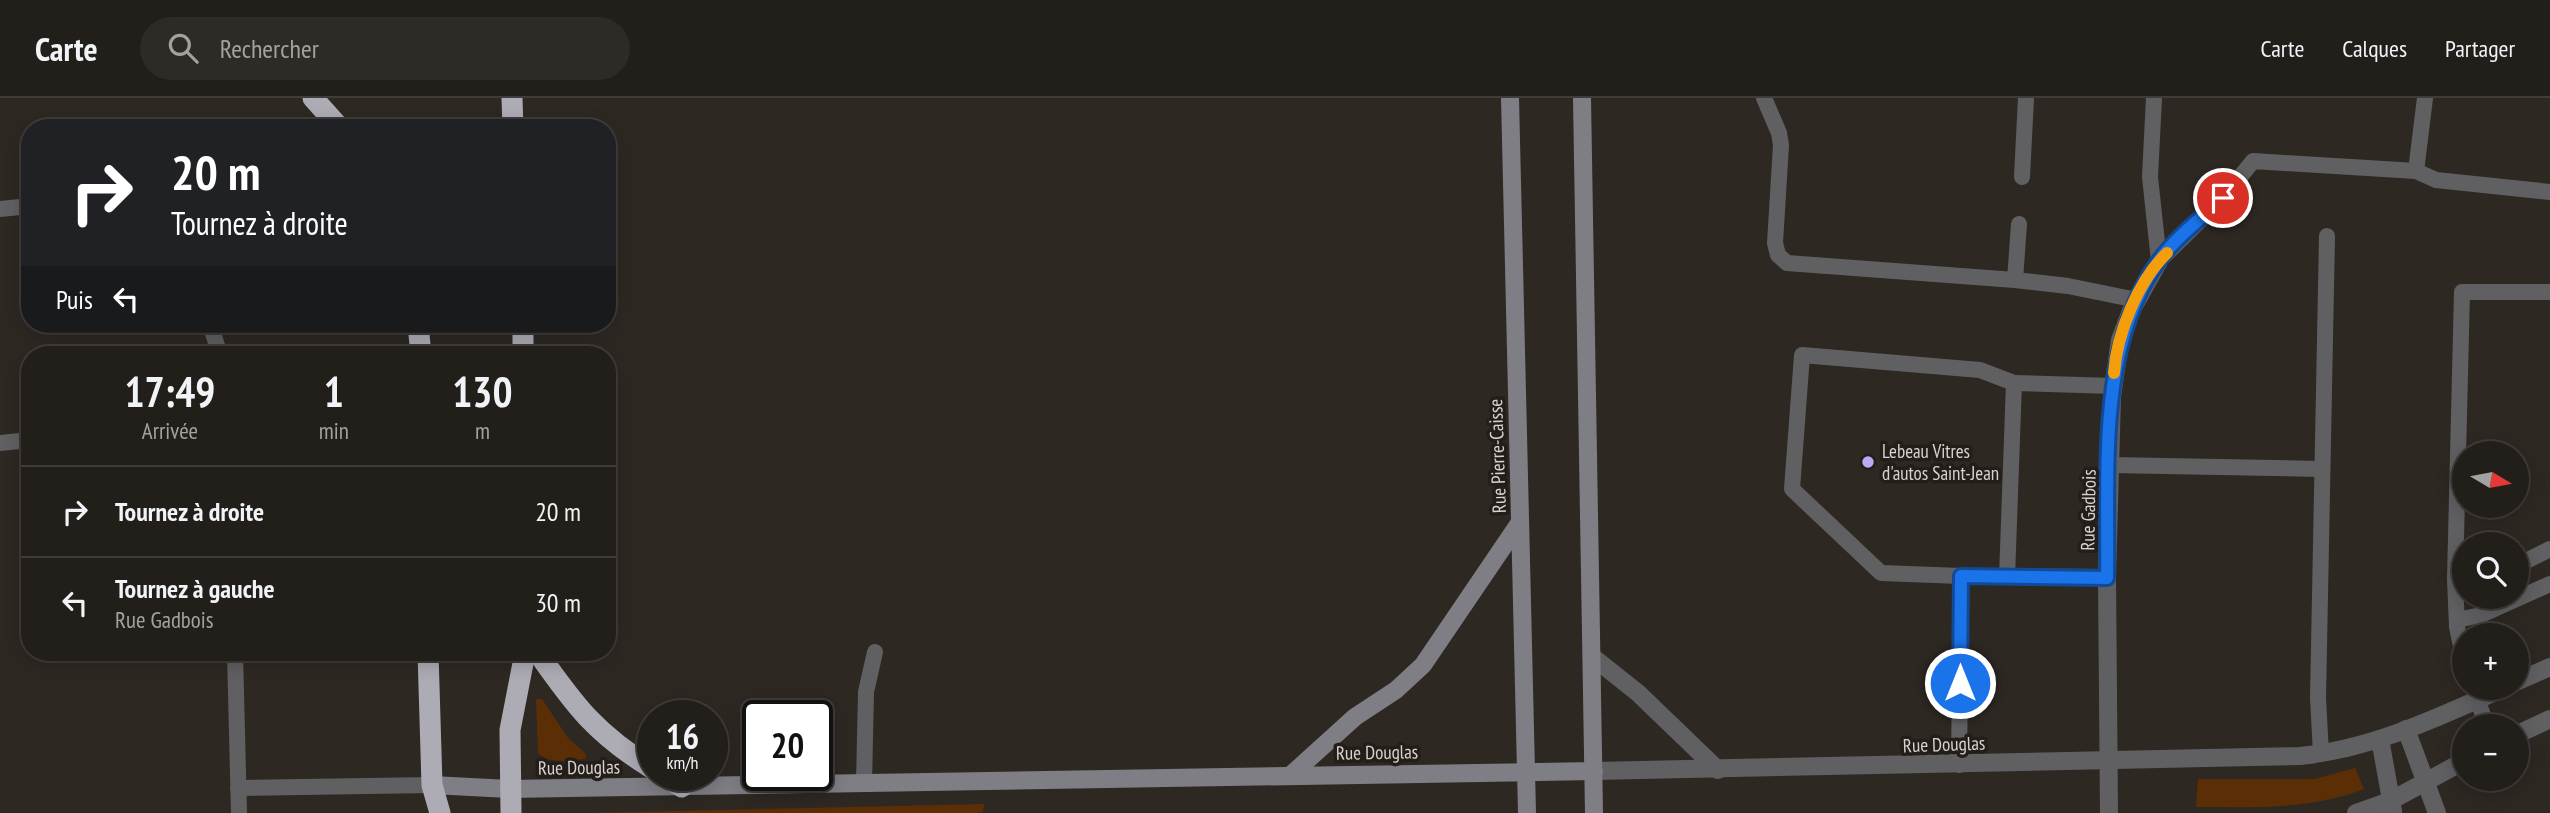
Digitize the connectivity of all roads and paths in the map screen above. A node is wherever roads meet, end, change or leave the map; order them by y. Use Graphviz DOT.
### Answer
graph roads {
  1 [pos="313,98"];
  2 [pos="512,98"];
  3 [pos="1510,98"];
  4 [pos="1583,98"];
  5 [pos="1764,98"];
  6 [pos="2026,98"];
  7 [pos="2154,98"];
  8 [pos="2425,98"];
  9 [pos="332,119"];
  10 [pos="513,119"];
  11 [pos="2416,171"];
  12 [pos="2022,177"];
  13 [pos="2550,192"];
  14 [pos="21,207"];
  15 [pos="0,209"];
  16 [pos="2019,224"];
  17 [pos="2328,236"];
  18 [pos="2159,261"];
  19 [pos="2015,281"];
  20 [pos="2550,292"];
  21 [pos="2137,300"];
  22 [pos="2014,383"];
  23 [pos="2113,386"];
  24 [pos="21,441"];
  25 [pos="0,443"];
  26 [pos="2110,465"];
  27 [pos="2322,468"];
  28 [pos="1520,522"];
  29 [pos="2459,532"];
  30 [pos="2550,549"];
  31 [pos="2529,560"];
  32 [pos="1961,576"];
  33 [pos="2007,576"];
  34 [pos="2107,578"];
  35 [pos="2550,584"];
  36 [pos="2458,609"];
  37 [pos="2457,620"];
  38 [pos="2458,623"];
  39 [pos="875,652"];
  40 [pos="1594,657"];
  41 [pos="235,661"];
  42 [pos="428,661"];
  43 [pos="523,661"];
  44 [pos="544,661"];
  45 [pos="2550,667"];
  46 [pos="2529,676"];
  47 [pos="2463,700"];
  48 [pos="2550,719"];
  49 [pos="2406,729"];
  50 [pos="2529,729"];
  51 [pos="2380,739"];
  52 [pos="2320,754"];
  53 [pos="637,759"];
  54 [pos="2109,760"];
  55 [pos="1959,765"];
  56 [pos="2452,767"];
  57 [pos="1718,770"];
  58 [pos="1594,771"];
  59 [pos="1526,772"];
  60 [pos="1292,775"];
  61 [pos="2423,782"];
  62 [pos="864,784"];
  63 [pos="432,785"];
  64 [pos="728,786"];
  65 [pos="238,788"];
  66 [pos="637,788"];
  67 [pos="509,789"];
  68 [pos="2392,807"];
  69 [pos="239,813"];
  70 [pos="440,813"];
  71 [pos="511,813"];
  72 [pos="1527,813"];
  73 [pos="1594,813"];
  74 [pos="2109,813"];
  75 [pos="2356,813"];
  76 [pos="2437,813"];
  1 -- 9 [label="highway"];
  2 -- 10 [label="highway"];
  3 -- 28 [label="main road, Rue Pierre-Caisse"];
  4 -- 40 [label="main road"];
  5 -- 19 [label="lane"];
  6 -- 12 [label="lane"];
  7 -- 18 [label="lane"];
  8 -- 11 [label="lane"];
  11 -- 13 [label="lane"];
  11 -- 18 [label="lane"];
  14 -- 15 [label="lane"];
  16 -- 19 [label="lane"];
  17 -- 27 [label="lane"];
  18 -- 21 [label="street, Rue Gadbois"];
  19 -- 21 [label="lane"];
  20 -- 29 [label="lane"];
  21 -- 23 [label="street, Rue Gadbois"];
  22 -- 23 [label="lane"];
  22 -- 32 [label="lane"];
  22 -- 33 [label="lane"];
  23 -- 26 [label="street, Rue Gadbois"];
  24 -- 25 [label="lane"];
  26 -- 27 [label="lane"];
  26 -- 34 [label="street, Rue Gadbois"];
  27 -- 52 [label="lane"];
  28 -- 59 [label="main road, Rue Pierre-Caisse"];
  28 -- 60 [label="main road"];
  30 -- 31 [label="lane"];
  32 -- 33 [label="lane"];
  32 -- 55 [label="lane"];
  33 -- 34 [label="lane"];
  34 -- 54 [label="street, Rue Gadbois"];
  35 -- 37 [label="lane"];
  36 -- 37 [label="lane"];
  37 -- 38 [label="lane"];
  39 -- 62 [label="lane"];
  40 -- 57 [label="street"];
  40 -- 58 [label="main road"];
  41 -- 65 [label="lane"];
  42 -- 63 [label="highway"];
  43 -- 67 [label="highway"];
  44 -- 53 [label="highway"];
  45 -- 46 [label="street"];
  47 -- 49 [label="street, Rue Douglas"];
  48 -- 50 [label="street"];
  49 -- 51 [label="street, Rue Douglas"];
  49 -- 61 [label="street"];
  51 -- 52 [label="street, Rue Douglas"];
  51 -- 68 [label="street"];
  52 -- 54 [label="street, Rue Douglas"];
  54 -- 55 [label="street, Rue Douglas"];
  54 -- 74 [label="street, Rue Gadbois"];
  55 -- 57 [label="street, Rue Douglas"];
  56 -- 61 [label="street"];
  57 -- 58 [label="street, Rue Douglas"];
  58 -- 59 [label="main road, Rue Douglas"];
  58 -- 73 [label="main road"];
  59 -- 60 [label="main road, Rue Douglas"];
  59 -- 72 [label="main road, Rue Pierre-Caisse"];
  60 -- 62 [label="main road, Rue Douglas"];
  61 -- 68 [label="street"];
  61 -- 76 [label="street"];
  62 -- 64 [label="main road, Rue Douglas"];
  63 -- 65 [label="lane, Rue Douglas"];
  63 -- 67 [label="main road, Rue Douglas"];
  63 -- 70 [label="highway"];
  65 -- 69 [label="lane"];
  66 -- 67 [label="main road, Rue Douglas"];
  67 -- 71 [label="highway"];
  68 -- 75 [label="street"];
}
